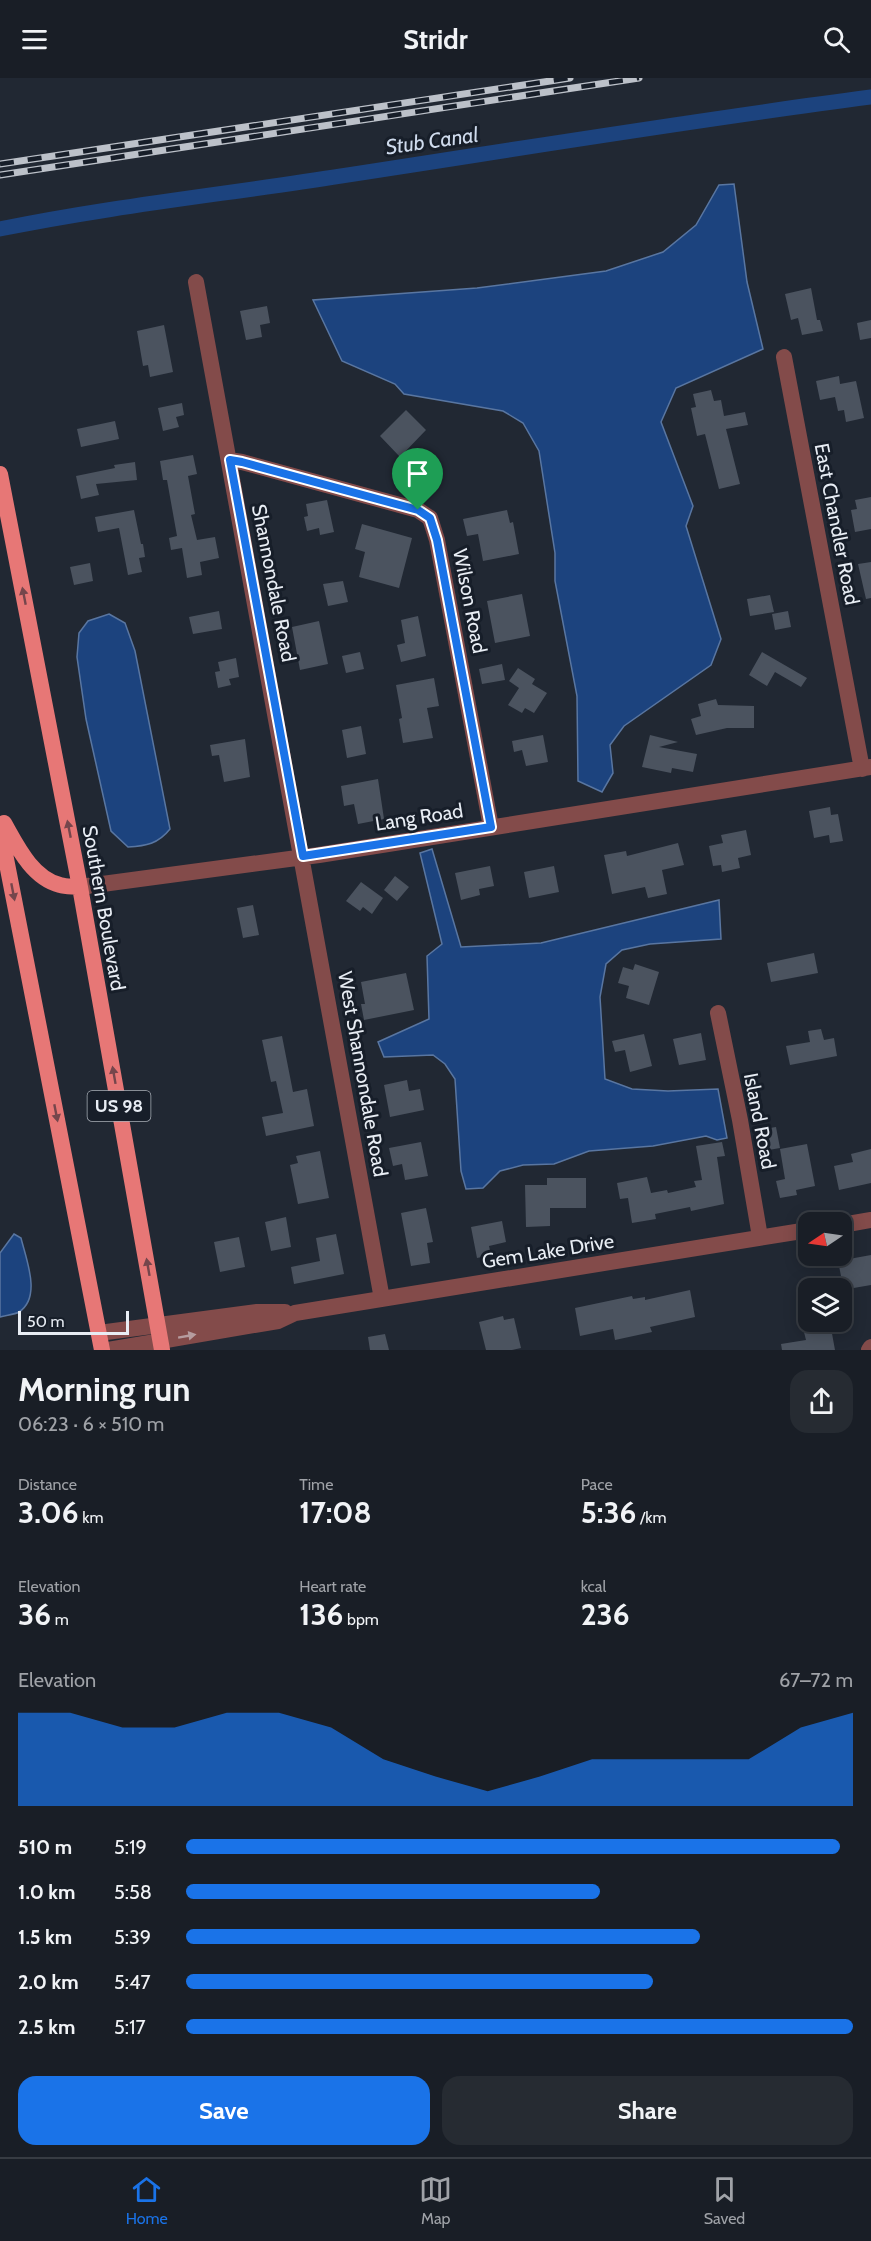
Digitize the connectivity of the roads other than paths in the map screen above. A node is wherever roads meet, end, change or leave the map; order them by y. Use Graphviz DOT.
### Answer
graph roads {
  1 [pos="196,282"];
  2 [pos="784,357"];
  3 [pos="230,460"];
  4 [pos="0,474"];
  5 [pos="867,768"];
  6 [pos="0,817"];
  7 [pos="491,827"];
  8 [pos="0,828"];
  9 [pos="303,856"];
  10 [pos="80,887"];
  11 [pos="718,1013"];
  12 [pos="871,1220"];
  13 [pos="852,1223"];
  14 [pos="798,1231"];
  15 [pos="760,1237"];
  16 [pos="382,1299"];
  17 [pos="99,1333"];
  18 [pos="160,1338"];
  19 [pos="102,1350"];
  20 [pos="108,1350"];
  1 -- 3 [label="street, Shannondale Road"];
  2 -- 5 [label="street, East Chandler Road"];
  3 -- 7 [label="street, Wilson Road"];
  3 -- 9 [label="street, Shannondale Road"];
  10 -- 4 [label="highway, Southern Boulevard / US 98, one-way"];
  5 -- 7 [label="street, Lang Road"];
  6 -- 10 [label="highway"];
  7 -- 9 [label="street, Lang Road"];
  8 -- 17 [label="highway, one-way"];
  9 -- 10 [label="street, Lang Road"];
  9 -- 16 [label="street, West Shannondale Road"];
  18 -- 10 [label="highway, Southern Boulevard / US 98, one-way"];
  11 -- 15 [label="street, Island Road"];
  12 -- 13 [label="street"];
  14 -- 15 [label="street, Gem Lake Drive"];
  15 -- 16 [label="street, Gem Lake Drive"];
  16 -- 18 [label="street, Gem Lake Drive"];
  17 -- 18 [label="street, Gem Lake Drive"];
  17 -- 19 [label="highway"];
  18 -- 20 [label="street, Gem Lake Drive"];
}
